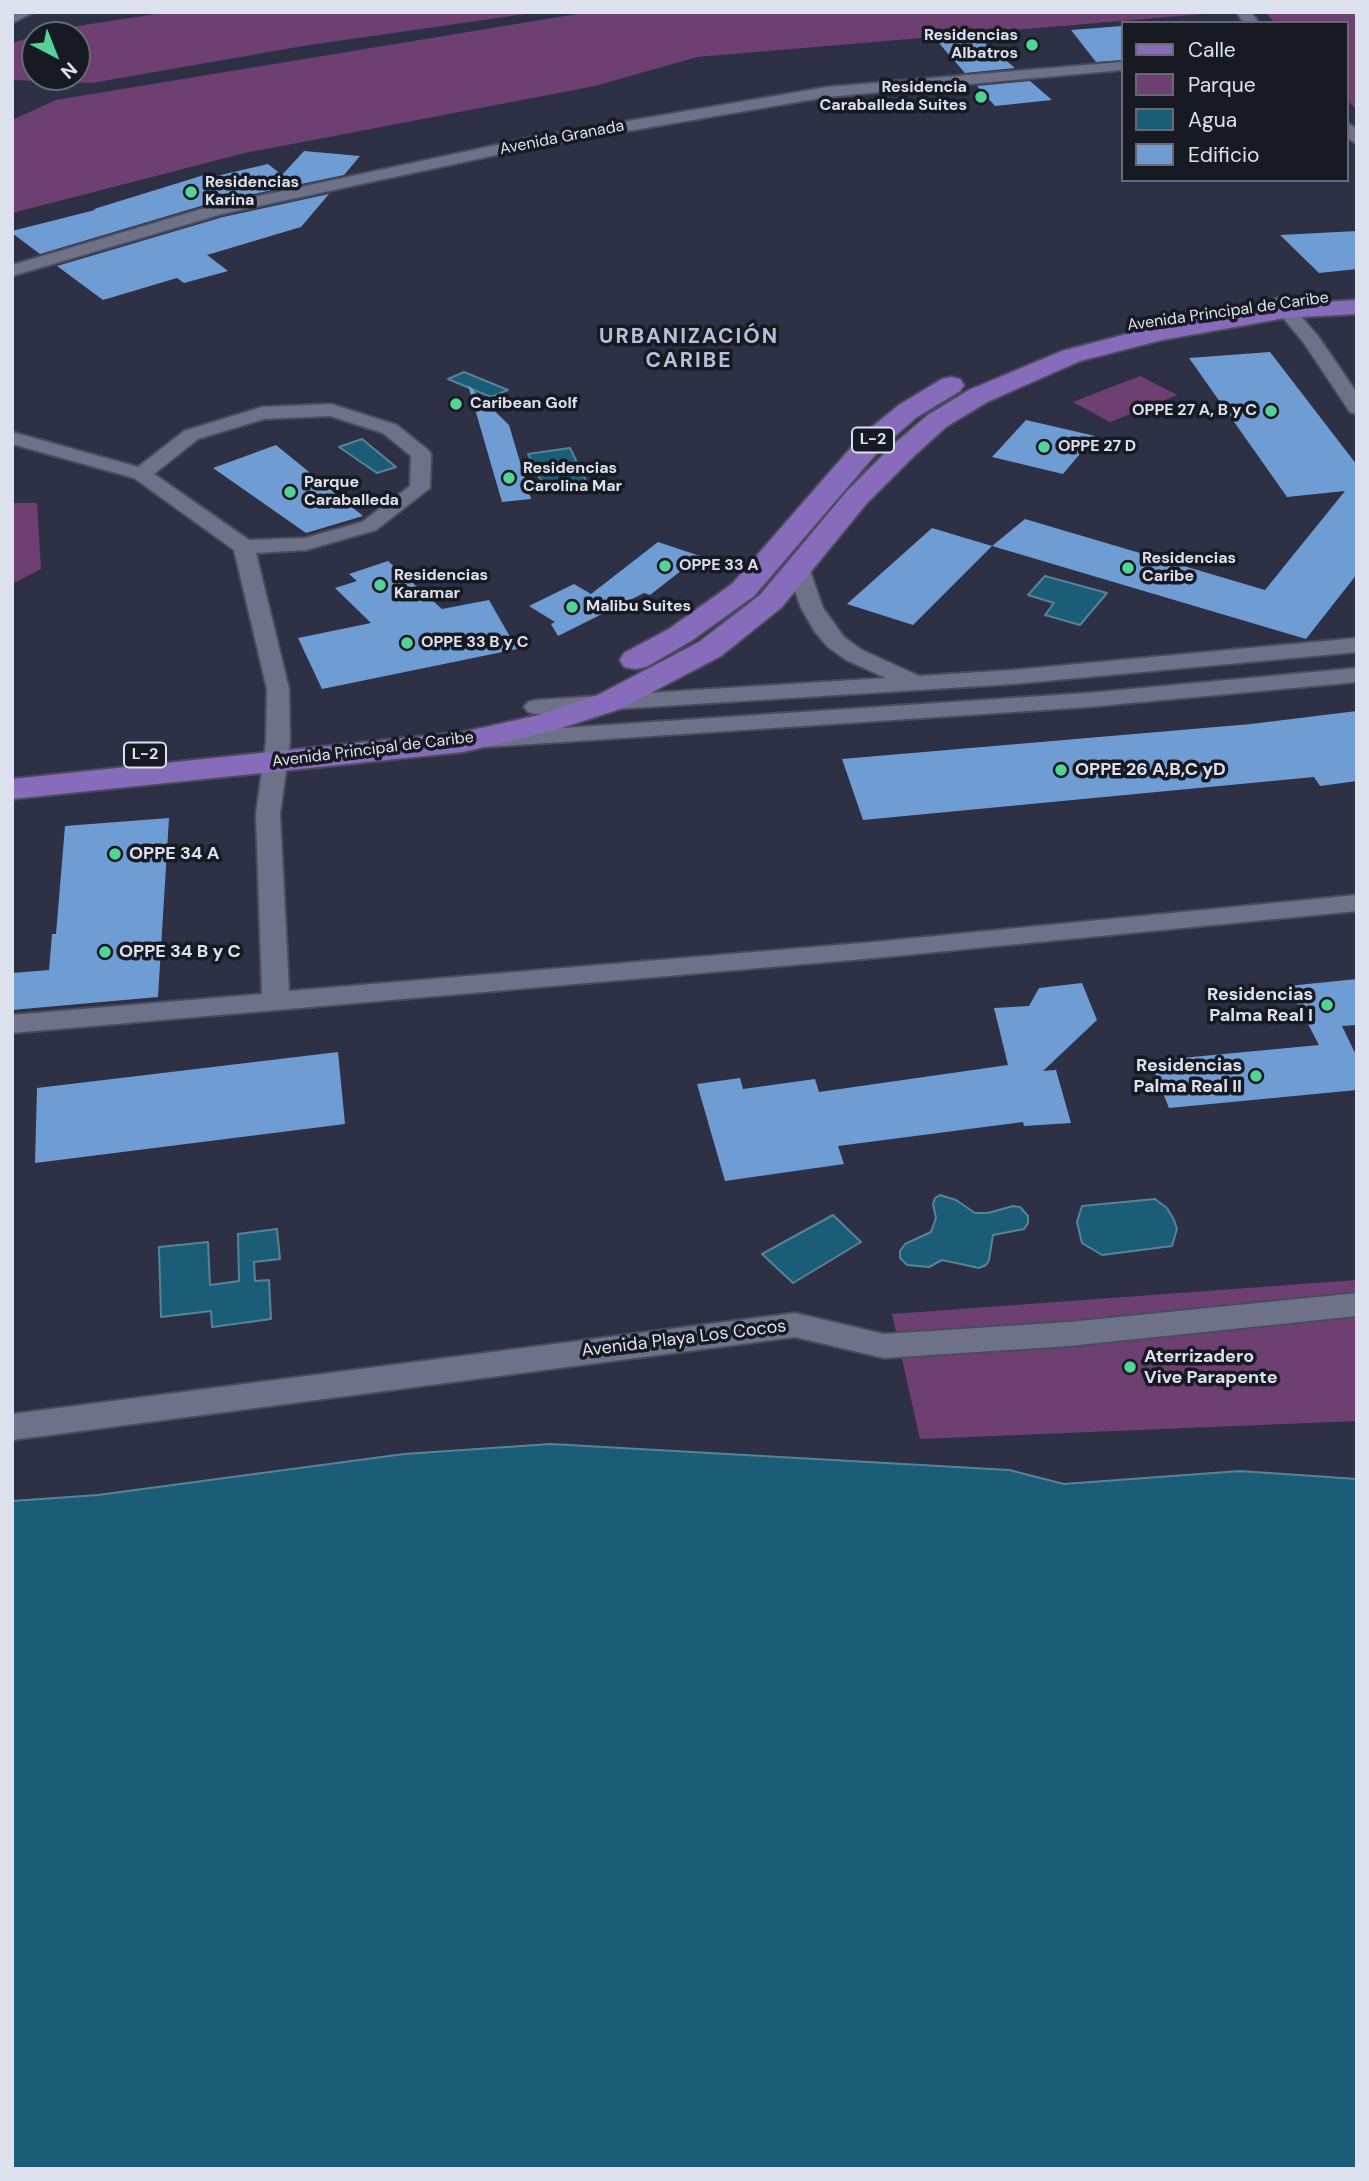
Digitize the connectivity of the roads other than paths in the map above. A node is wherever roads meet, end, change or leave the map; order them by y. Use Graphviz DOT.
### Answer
graph roads {
  1 [pos="27,12"];
  2 [pos="12,19"];
  3 [pos="1120,66"];
  4 [pos="12,271"];
  5 [pos="1357,296"];
  6 [pos="1282,306"];
  7 [pos="1357,307"];
  8 [pos="1357,408"];
  9 [pos="12,438"];
  10 [pos="141,474"];
  11 [pos="244,547"];
  12 [pos="798,568"];
  13 [pos="1357,645"];
  14 [pos="1357,675"];
  15 [pos="917,683"];
  16 [pos="609,702"];
  17 [pos="536,707"];
  18 [pos="463,742"];
  19 [pos="276,751"];
  20 [pos="12,769"];
  21 [pos="12,789"];
  22 [pos="1357,903"];
  23 [pos="276,1001"];
  24 [pos="12,1024"];
  25 [pos="1357,1304"];
  26 [pos="12,1427"];
  1 -- 2 [label="street"];
  3 -- 4 [label="street, Avenida Granada"];
  5 -- 6 [label="main road, Avenida Principal de Caribe / L-2"];
  6 -- 7 [label="main road, Avenida Principal de Caribe / L-2"];
  6 -- 8 [label="street"];
  6 -- 12 [label="main road, Avenida Principal de Caribe / L-2"];
  6 -- 17 [label="main road, Avenida Principal de Caribe / L-2"];
  9 -- 10 [label="street"];
  10 -- 11 [label="street"];
  10 -- 11 [label="street"];
  11 -- 19 [label="street"];
  12 -- 15 [label="street"];
  12 -- 16 [label="main road, Avenida Principal de Caribe / L-2"];
  13 -- 15 [label="street"];
  14 -- 18 [label="street"];
  15 -- 16 [label="street"];
  16 -- 17 [label="street"];
  16 -- 18 [label="main road, Avenida Principal de Caribe / L-2"];
  17 -- 19 [label="main road, Avenida Principal de Caribe / L-2"];
  18 -- 19 [label="main road, Avenida Principal de Caribe / L-2"];
  19 -- 20 [label="main road, Avenida Principal de Caribe / L-2"];
  19 -- 21 [label="main road, Avenida Principal de Caribe / L-2"];
  19 -- 23 [label="street"];
  22 -- 23 [label="street"];
  23 -- 24 [label="street"];
  25 -- 26 [label="street, Avenida Playa Los Cocos"];
}
